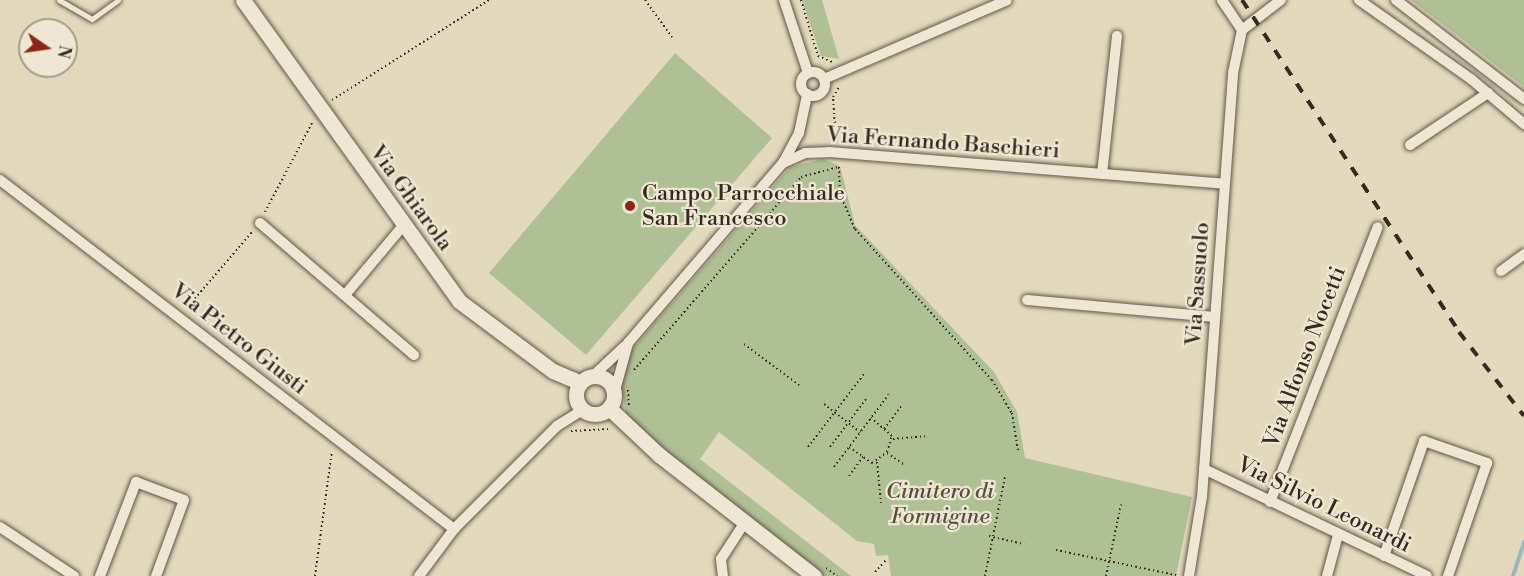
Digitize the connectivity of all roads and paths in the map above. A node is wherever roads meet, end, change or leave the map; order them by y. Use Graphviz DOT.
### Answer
graph roads {
  1 [pos="59,0"];
  2 [pos="118,0"];
  3 [pos="243,0"];
  4 [pos="489,0"];
  5 [pos="645,0"];
  6 [pos="784,0"];
  7 [pos="801,0"];
  8 [pos="1007,0"];
  9 [pos="1222,0"];
  10 [pos="1281,0"];
  11 [pos="1359,0"];
  12 [pos="1396,0"];
  13 [pos="1242,30"];
  14 [pos="1117,36"];
  15 [pos="672,37"];
  16 [pos="835,62"];
  17 [pos="808,73"];
  18 [pos="824,79"];
  19 [pos="843,84"];
  20 [pos="1488,93"];
  21 [pos="807,94"];
  22 [pos="1524,99"];
  23 [pos="319,109"];
  24 [pos="1524,124"];
  25 [pos="837,144"];
  26 [pos="1410,145"];
  27 [pos="783,163"];
  28 [pos="1102,174"];
  29 [pos="0,180"];
  30 [pos="1225,184"];
  31 [pos="260,223"];
  32 [pos="403,226"];
  33 [pos="1378,227"];
  34 [pos="1524,254"];
  35 [pos="1501,271"];
  36 [pos="345,295"];
  37 [pos="1027,300"];
  38 [pos="192,302"];
  39 [pos="1215,317"];
  40 [pos="628,343"];
  41 [pos="744,344"];
  42 [pos="414,355"];
  43 [pos="632,372"];
  44 [pos="864,374"];
  45 [pos="586,380"];
  46 [pos="624,381"];
  47 [pos="799,386"];
  48 [pos="889,394"];
  49 [pos="866,399"];
  50 [pos="611,401"];
  51 [pos="824,404"];
  52 [pos="903,404"];
  53 [pos="583,410"];
  54 [pos="835,412"];
  55 [pos="632,416"];
  56 [pos="871,418"];
  57 [pos="848,423"];
  58 [pos="884,429"];
  59 [pos="572,431"];
  60 [pos="860,432"];
  61 [pos="616,434"];
  62 [pos="926,436"];
  63 [pos="893,439"];
  64 [pos="808,447"];
  65 [pos="830,447"];
  66 [pos="849,447"];
  67 [pos="333,448"];
  68 [pos="886,452"];
  69 [pos="1018,452"];
  70 [pos="863,457"];
  71 [pos="877,462"];
  72 [pos="905,465"];
  73 [pos="834,467"];
  74 [pos="1204,469"];
  75 [pos="849,477"];
  76 [pos="1005,477"];
  77 [pos="1270,502"];
  78 [pos="881,503"];
  79 [pos="1121,505"];
  80 [pos="745,522"];
  81 [pos="0,527"];
  82 [pos="454,530"];
  83 [pos="1338,535"];
  84 [pos="991,537"];
  85 [pos="1024,544"];
  86 [pos="1056,550"];
  87 [pos="1384,556"];
  88 [pos="886,560"];
  89 [pos="1109,561"];
  90 [pos="816,569"];
  91 [pos="875,572"];
  92 [pos="1179,575"];
  93 [pos="74,576"];
  94 [pos="100,576"];
  95 [pos="156,576"];
  96 [pos="315,576"];
  97 [pos="419,576"];
  98 [pos="723,576"];
  99 [pos="837,576"];
  100 [pos="985,576"];
  101 [pos="1106,576"];
  102 [pos="1189,576"];
  103 [pos="1327,576"];
  104 [pos="1427,576"];
  105 [pos="1448,576"];
  1 -- 2 [label="lane"];
  3 -- 23 [label="street, Via Ghiarola"];
  4 -- 23 [label="path"];
  5 -- 15 [label="path"];
  6 -- 17 [label="street"];
  7 -- 16 [label="path"];
  8 -- 18 [label="street"];
  9 -- 13 [label="street"];
  10 -- 13 [label="street"];
  11 -- 20 [label="street"];
  12 -- 22 [label="street"];
  13 -- 30 [label="street, Via Sassuolo"];
  14 -- 28 [label="street"];
  17 -- 18 [label="street"];
  17 -- 21 [label="street"];
  18 -- 21 [label="street"];
  19 -- 25 [label="path"];
  20 -- 24 [label="street"];
  20 -- 26 [label="street"];
  21 -- 27 [label="street"];
  23 -- 31 [label="path"];
  23 -- 32 [label="street, Via Ghiarola"];
  27 -- 28 [label="street, Via Fernando Baschieri"];
  27 -- 40 [label="street"];
  28 -- 30 [label="street, Via Fernando Baschieri"];
  29 -- 82 [label="street, Via Pietro Giusti"];
  30 -- 39 [label="street, Via Sassuolo"];
  31 -- 36 [label="street"];
  31 -- 38 [label="path"];
  32 -- 36 [label="street"];
  32 -- 45 [label="street, Via Ghiarola"];
  33 -- 77 [label="street, Via Alfonso Nocetti"];
  34 -- 35 [label="street"];
  36 -- 42 [label="street"];
  37 -- 39 [label="street"];
  39 -- 74 [label="street, Via Sassuolo"];
  40 -- 45 [label="street"];
  40 -- 50 [label="street"];
  41 -- 47 [label="path"];
  43 -- 69 [label="path"];
  44 -- 54 [label="path"];
  45 -- 50 [label="street, Via Ghiarola"];
  45 -- 53 [label="street"];
  46 -- 55 [label="path"];
  48 -- 56 [label="path"];
  49 -- 57 [label="path"];
  50 -- 53 [label="street"];
  50 -- 80 [label="street, Via Ghiarola"];
  51 -- 54 [label="path"];
  52 -- 58 [label="path"];
  53 -- 82 [label="street"];
  54 -- 57 [label="path"];
  54 -- 64 [label="path"];
  56 -- 58 [label="path"];
  56 -- 60 [label="path"];
  57 -- 60 [label="path"];
  57 -- 65 [label="path"];
  58 -- 63 [label="path"];
  59 -- 61 [label="path"];
  60 -- 66 [label="path"];
  62 -- 63 [label="path"];
  63 -- 68 [label="path"];
  66 -- 70 [label="path"];
  66 -- 73 [label="path"];
  67 -- 96 [label="path"];
  68 -- 71 [label="path"];
  68 -- 72 [label="path"];
  70 -- 71 [label="path"];
  70 -- 75 [label="path"];
  71 -- 78 [label="path"];
  74 -- 77 [label="street, Via Silvio Leonardi"];
  74 -- 102 [label="street, Via Sassuolo"];
  76 -- 84 [label="path"];
  77 -- 83 [label="street, Via Silvio Leonardi"];
  79 -- 89 [label="path"];
  80 -- 90 [label="street, Via Ghiarola"];
  80 -- 98 [label="street"];
  81 -- 93 [label="street"];
  82 -- 97 [label="street"];
  83 -- 87 [label="street, Via Silvio Leonardi"];
  83 -- 103 [label="street"];
  84 -- 85 [label="path"];
  84 -- 100 [label="path"];
  86 -- 89 [label="path"];
  87 -- 104 [label="street, Via Silvio Leonardi"];
  87 -- 105 [label="street"];
  88 -- 91 [label="path"];
  89 -- 92 [label="path"];
  89 -- 101 [label="path"];
  90 -- 99 [label="path"];
  94 -- 95 [label="street"];
}
